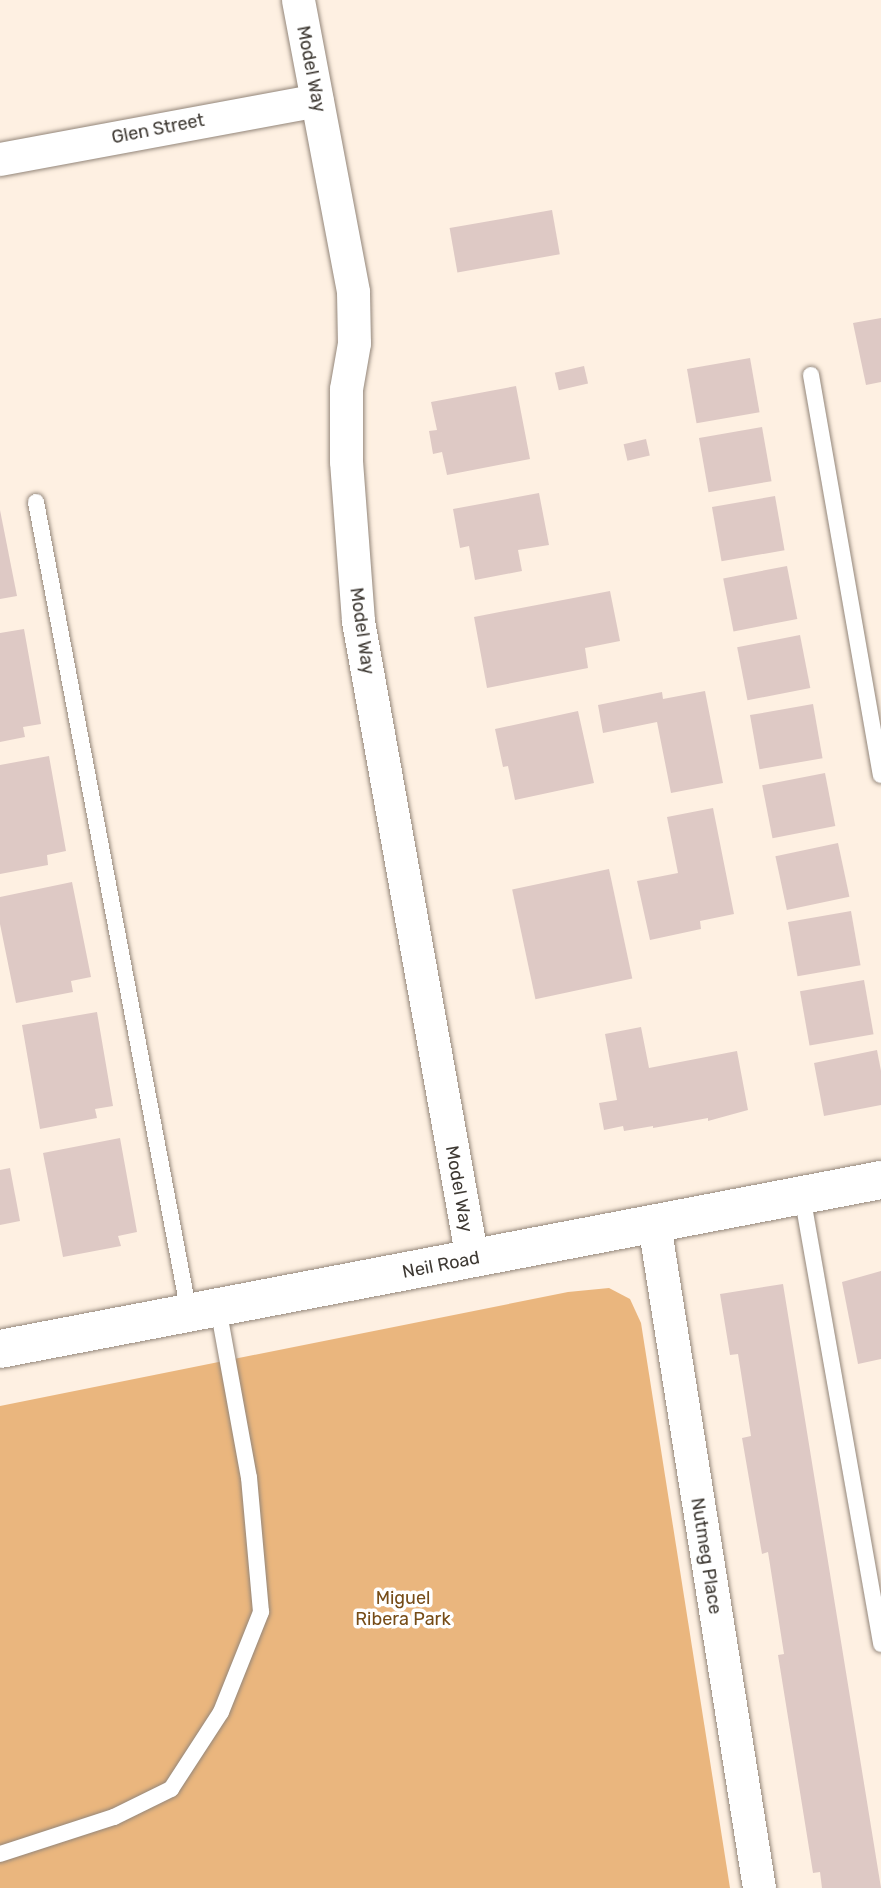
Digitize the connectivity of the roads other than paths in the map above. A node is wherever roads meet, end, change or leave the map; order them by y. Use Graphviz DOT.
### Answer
graph roads {
  1 [pos="298,0"];
  2 [pos="317,100"];
  3 [pos="0,159"];
  4 [pos="811,375"];
  5 [pos="36,502"];
  6 [pos="881,775"];
  7 [pos="881,1180"];
  8 [pos="802,1195"];
  9 [pos="654,1224"];
  10 [pos="472,1259"];
  11 [pos="204,1310"];
  12 [pos="0,1349"];
  13 [pos="881,1644"];
  14 [pos="0,1854"];
  15 [pos="759,1888"];
  1 -- 2 [label="street, Model Way"];
  2 -- 3 [label="street, Glen Street"];
  2 -- 10 [label="street, Model Way"];
  4 -- 6 [label="lane"];
  5 -- 11 [label="lane"];
  7 -- 8 [label="street, Neil Road"];
  8 -- 9 [label="street, Neil Road"];
  8 -- 13 [label="lane"];
  9 -- 10 [label="street, Neil Road"];
  9 -- 15 [label="street, Nutmeg Place"];
  10 -- 11 [label="street, Neil Road"];
  11 -- 12 [label="street, Neil Road"];
  11 -- 14 [label="lane"];
}
